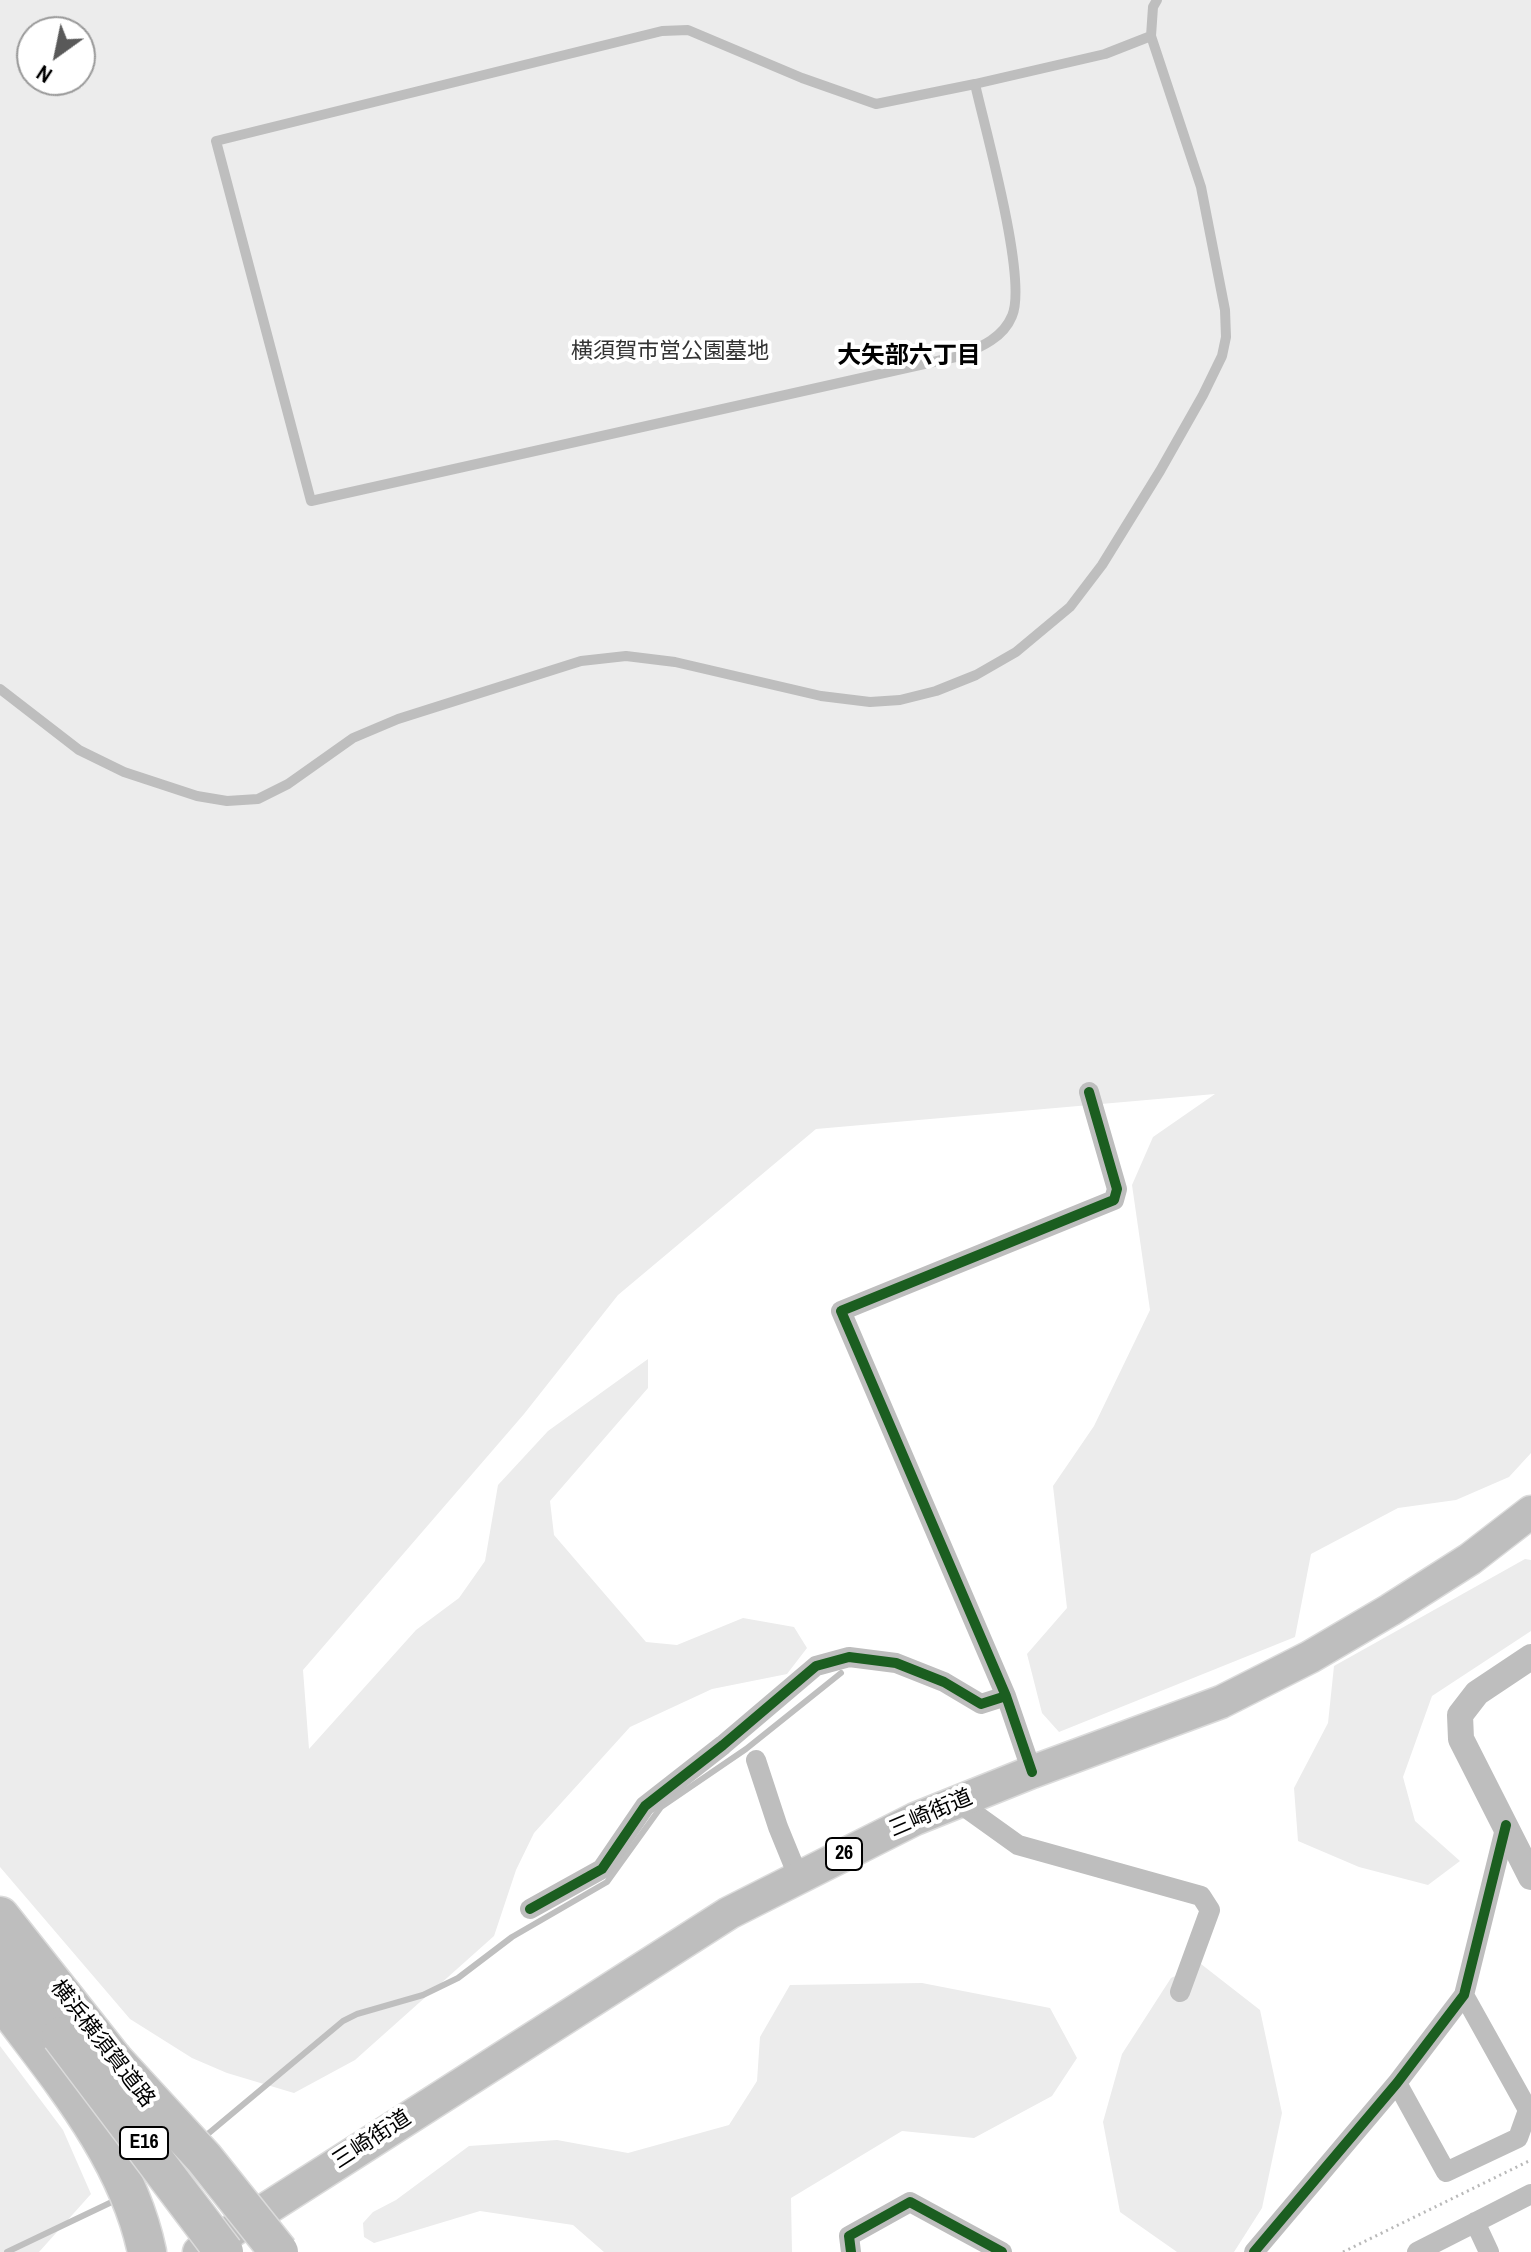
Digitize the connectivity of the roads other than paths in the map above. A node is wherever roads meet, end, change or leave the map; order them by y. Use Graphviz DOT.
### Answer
graph roads {
  1 [pos="1157,0"];
  2 [pos="1151,36"];
  3 [pos="975,84"];
  4 [pos="0,689"];
  5 [pos="1089,1092"];
  6 [pos="1528,1514"];
  7 [pos="1531,1657"];
  8 [pos="1006,1696"];
  9 [pos="756,1760"];
  10 [pos="1032,1772"];
  11 [pos="958,1802"];
  12 [pos="1506,1825"];
  13 [pos="798,1876"];
  14 [pos="1531,1877"];
  15 [pos="530,1909"];
  16 [pos="0,1916"];
  17 [pos="0,1959"];
  18 [pos="1180,1992"];
  19 [pos="1464,1995"];
  20 [pos="0,1998"];
  21 [pos="52,2045"];
  22 [pos="113,2059"];
  23 [pos="1397,2083"];
  24 [pos="1531,2194"];
  25 [pos="1475,2222"];
  26 [pos="147,2252"];
  27 [pos="199,2252"];
  28 [pos="224,2252"];
  29 [pos="258,2252"];
  30 [pos="279,2252"];
  31 [pos="851,2252"];
  32 [pos="1002,2252"];
  33 [pos="1254,2252"];
  34 [pos="1417,2252"];
  35 [pos="1489,2252"];
  1 -- 2 [label="lane"];
  2 -- 3 [label="lane"];
  2 -- 4 [label="lane"];
  3 -- 3 [label="lane"];
  5 -- 8 [label="street"];
  6 -- 10 [label="main road, 三崎街道 / 26"];
  7 -- 12 [label="street"];
  8 -- 10 [label="street"];
  8 -- 15 [label="street"];
  9 -- 13 [label="street"];
  10 -- 11 [label="main road, 三崎街道 / 26"];
  11 -- 13 [label="main road, 三崎街道 / 26"];
  11 -- 18 [label="street"];
  12 -- 14 [label="street"];
  12 -- 19 [label="street"];
  13 -- 27 [label="main road, 三崎街道 / 26"];
  16 -- 22 [label="highway, 横浜横須賀道路 / E16"];
  17 -- 21 [label="highway, 横浜横須賀道路 / E16"];
  19 -- 23 [label="street"];
  19 -- 23 [label="street"];
  20 -- 21 [label="highway"];
  21 -- 26 [label="highway"];
  21 -- 28 [label="highway, 横浜横須賀道路 / E16, bridge"];
  22 -- 29 [label="highway, 横浜横須賀道路 / E16, bridge"];
  22 -- 30 [label="highway, bridge"];
  23 -- 33 [label="street"];
  24 -- 25 [label="street"];
  25 -- 34 [label="street"];
  25 -- 35 [label="street"];
  31 -- 32 [label="street"];
}
